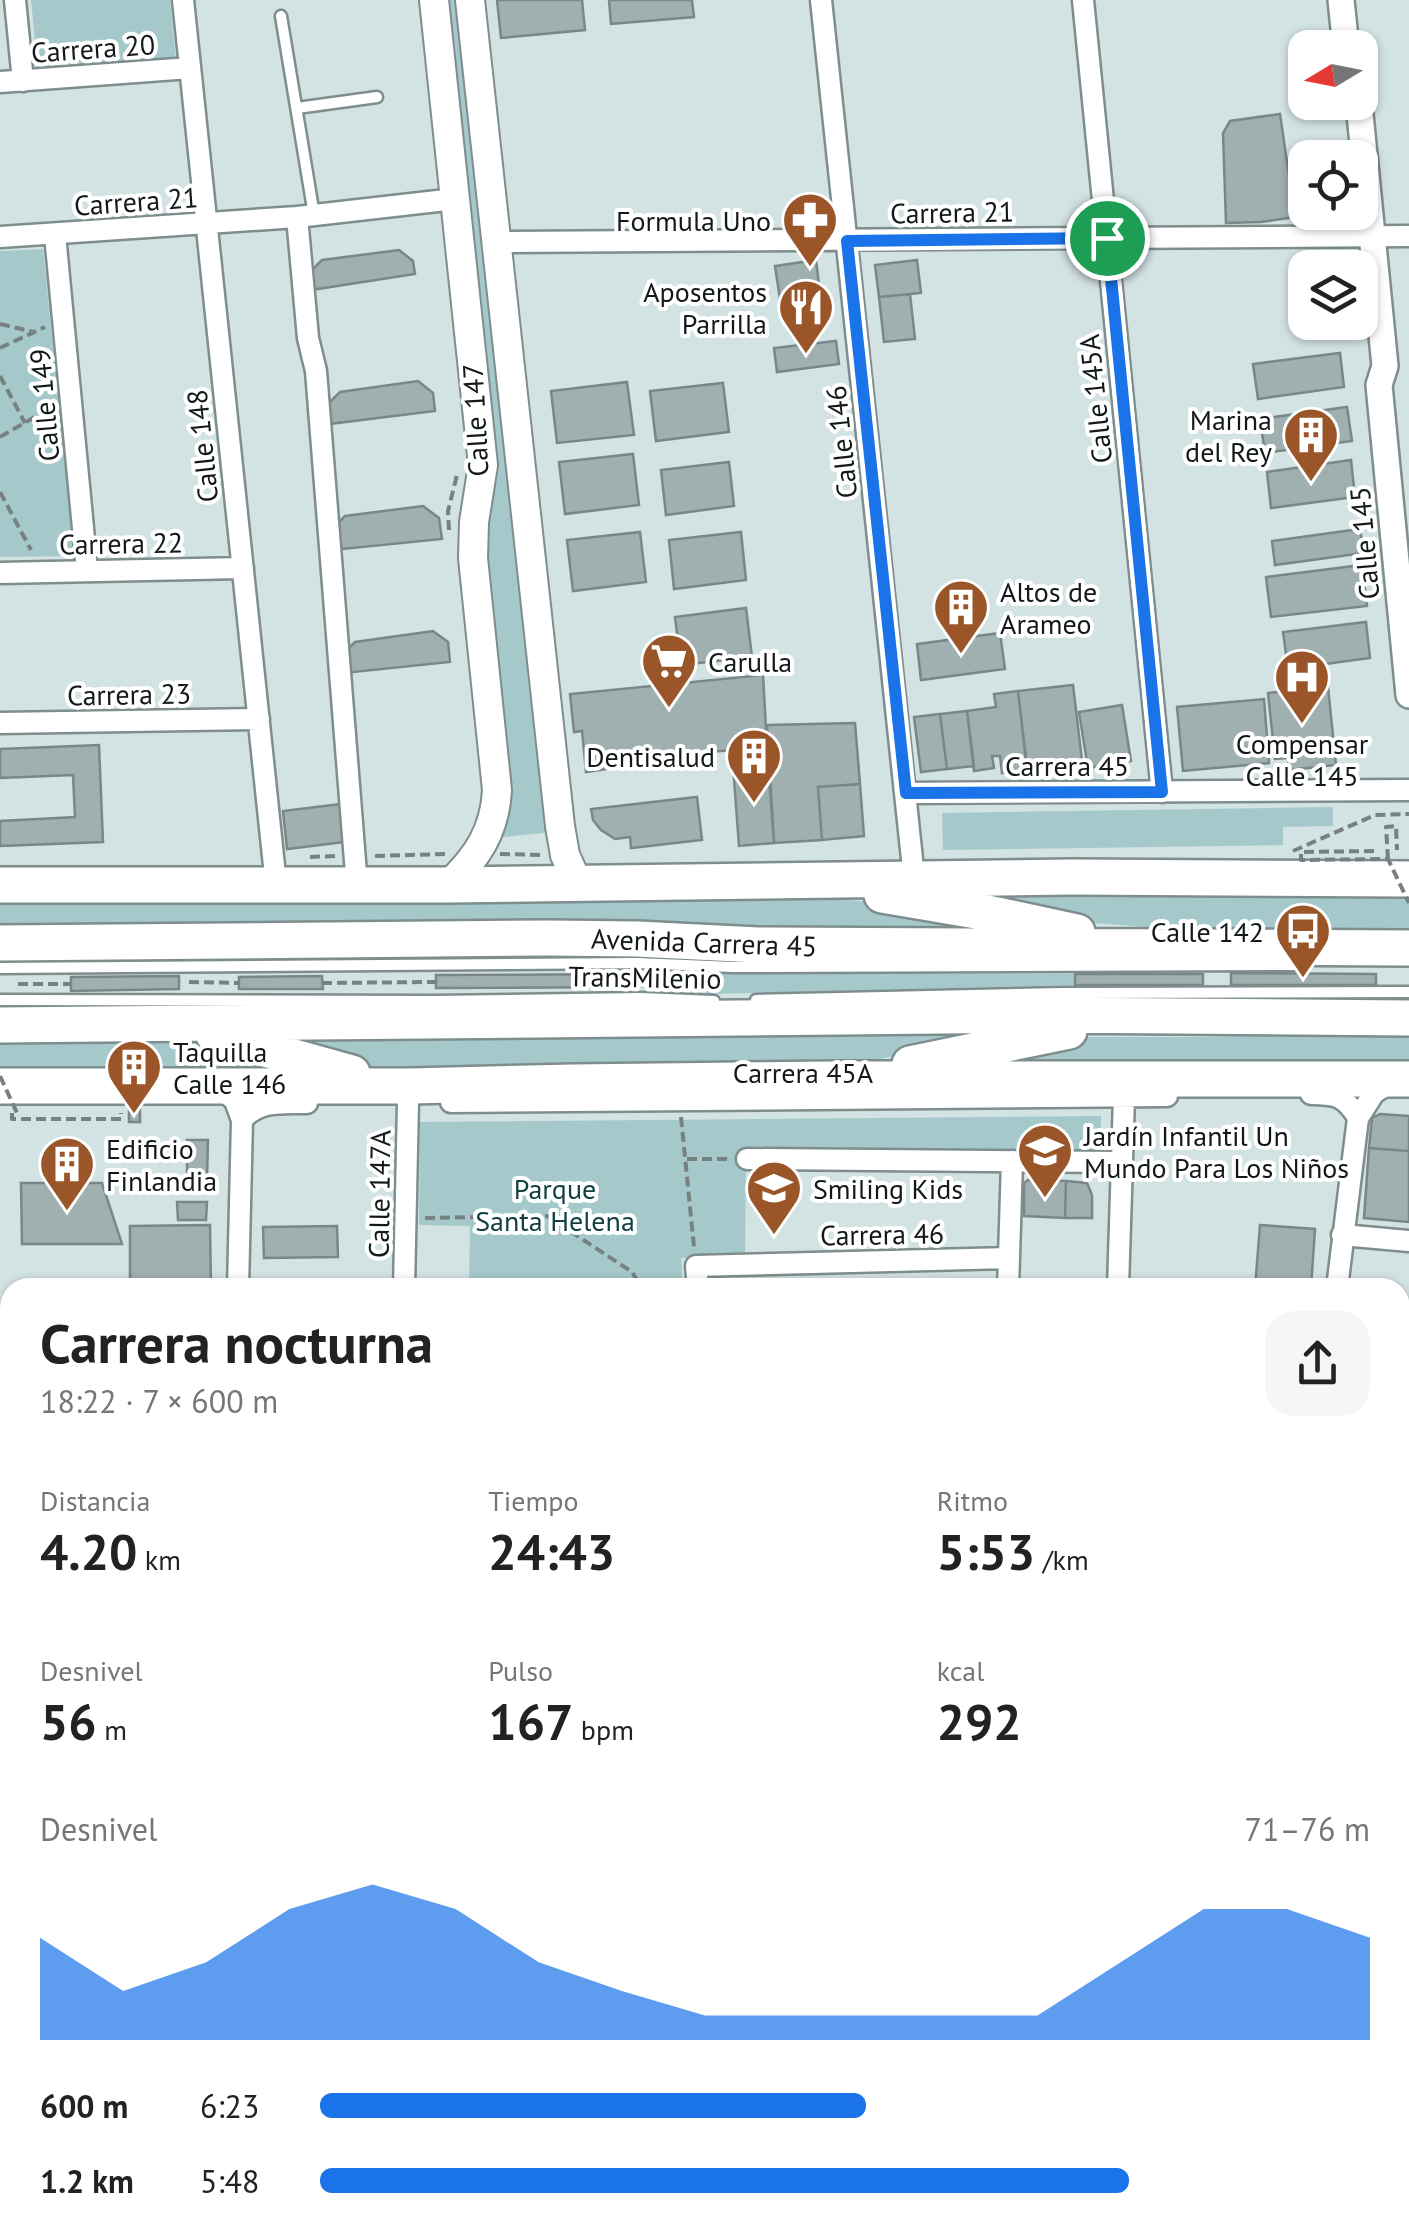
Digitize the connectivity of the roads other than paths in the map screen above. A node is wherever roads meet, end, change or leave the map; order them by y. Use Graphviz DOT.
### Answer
graph roads {
  1 [pos="15,0"];
  2 [pos="183,0"];
  3 [pos="434,0"];
  4 [pos="470,0"];
  5 [pos="822,0"];
  6 [pos="1084,0"];
  7 [pos="1341,0"];
  8 [pos="282,16"];
  9 [pos="1344,30"];
  10 [pos="190,68"];
  11 [pos="23,81"];
  12 [pos="0,82"];
  13 [pos="377,97"];
  14 [pos="297,108"];
  15 [pos="455,199"];
  16 [pos="306,216"];
  17 [pos="206,224"];
  18 [pos="1309,230"];
  19 [pos="1360,230"];
  20 [pos="1372,230"];
  21 [pos="55,235"];
  22 [pos="1409,236"];
  23 [pos="0,237"];
  24 [pos="1107,238"];
  25 [pos="847,241"];
  26 [pos="496,242"];
  27 [pos="1366,340"];
  28 [pos="1380,385"];
  29 [pos="243,568"];
  30 [pos="87,570"];
  31 [pos="0,573"];
  32 [pos="1409,695"];
  33 [pos="259,719"];
  34 [pos="0,724"];
  35 [pos="1409,790"];
  36 [pos="1162,792"];
  37 [pos="906,793"];
  38 [pos="1398,863"];
  39 [pos="572,869"];
  40 [pos="914,878"];
  41 [pos="783,882"];
  42 [pos="0,885"];
  43 [pos="448,885"];
  44 [pos="276,886"];
  45 [pos="357,886"];
  46 [pos="0,944"];
  47 [pos="1146,947"];
  48 [pos="1409,948"];
  49 [pos="1309,965"];
  50 [pos="0,968"];
  51 [pos="1409,992"];
  52 [pos="0,1000"];
  53 [pos="1142,1016"];
  54 [pos="1409,1018"];
  55 [pos="0,1025"];
  56 [pos="166,1025"];
  57 [pos="835,1079"];
  58 [pos="1403,1079"];
  59 [pos="219,1086"];
  60 [pos="410,1094"];
  61 [pos="1124,1097"];
  62 [pos="6,1102"];
  63 [pos="1358,1118"];
  64 [pos="242,1120"];
  65 [pos="747,1159"];
  66 [pos="1012,1161"];
  67 [pos="1122,1162"];
  68 [pos="1342,1235"];
  69 [pos="1409,1242"];
  70 [pos="1009,1258"];
  71 [pos="697,1277"];
  72 [pos="238,1278"];
  73 [pos="404,1278"];
  74 [pos="1008,1278"];
  75 [pos="1118,1278"];
  76 [pos="1338,1278"];
  1 -- 11 [label="street"];
  2 -- 10 [label="street, Calle 148"];
  3 -- 15 [label="main road, Calle 147"];
  4 -- 26 [label="main road, Calle 147"];
  5 -- 25 [label="street, Calle 146"];
  6 -- 24 [label="street, Calle 145A"];
  7 -- 9 [label="street"];
  8 -- 14 [label="lane"];
  10 -- 11 [label="street, Carrera 20"];
  10 -- 17 [label="street, Calle 148"];
  11 -- 12 [label="street, Carrera 20"];
  13 -- 14 [label="lane"];
  14 -- 16 [label="lane"];
  15 -- 16 [label="street, Carrera 21"];
  15 -- 43 [label="main road, Calle 147"];
  16 -- 17 [label="street, Carrera 21"];
  16 -- 45 [label="street"];
  17 -- 21 [label="street, Carrera 21"];
  17 -- 29 [label="street, Calle 148"];
  18 -- 24 [label="street, Carrera 21"];
  19 -- 28 [label="street, Calle 145"];
  20 -- 22 [label="street, Carrera 21"];
  21 -- 23 [label="street, Carrera 21"];
  21 -- 30 [label="street, Calle 149"];
  24 -- 25 [label="street, Carrera 21"];
  24 -- 36 [label="street, Calle 145A"];
  25 -- 26 [label="street, Carrera 21"];
  25 -- 37 [label="street, Calle 146"];
  26 -- 39 [label="main road, Calle 147"];
  27 -- 28 [label="street, Calle 145"];
  28 -- 32 [label="street, Calle 145"];
  29 -- 30 [label="street, Carrera 22"];
  29 -- 33 [label="street, Calle 148"];
  30 -- 31 [label="street, Carrera 22"];
  33 -- 34 [label="street, Carrera 23"];
  33 -- 44 [label="street, Calle 148"];
  35 -- 36 [label="street, Carrera 45"];
  36 -- 37 [label="street, Carrera 45"];
  37 -- 40 [label="street, Calle 146"];
  38 -- 40 [label="highway, Avenida Carrera 45"];
  39 -- 41 [label="highway, Avenida Carrera 45"];
  39 -- 43 [label="highway, Avenida Carrera 45"];
  40 -- 41 [label="highway, Avenida Carrera 45"];
  41 -- 47 [label="highway"];
  42 -- 44 [label="highway, Avenida Carrera 45"];
  43 -- 45 [label="highway, Avenida Carrera 45"];
  44 -- 45 [label="highway, Avenida Carrera 45"];
  46 -- 47 [label="highway, Avenida Carrera 45"];
  47 -- 48 [label="highway, Avenida Carrera 45"];
  49 -- 50 [label="lane, TransMilenio"];
  51 -- 52 [label="lane, TransMilenio"];
  53 -- 54 [label="highway"];
  53 -- 56 [label="highway"];
  53 -- 57 [label="highway"];
  55 -- 56 [label="highway"];
  56 -- 60 [label="highway"];
  57 -- 58 [label="highway"];
  57 -- 60 [label="highway"];
  58 -- 63 [label="street"];
  59 -- 60 [label="highway"];
  59 -- 62 [label="highway"];
  59 -- 64 [label="street"];
  60 -- 61 [label="street, Carrera 45A"];
  60 -- 64 [label="street, Carrera 45A"];
  60 -- 73 [label="street, Calle 147A"];
  61 -- 63 [label="street, Carrera 45A"];
  61 -- 67 [label="street"];
  63 -- 68 [label="street"];
  64 -- 72 [label="street"];
  65 -- 66 [label="street"];
  66 -- 67 [label="street"];
  66 -- 70 [label="street"];
  67 -- 75 [label="street"];
  68 -- 69 [label="street"];
  68 -- 76 [label="street"];
  70 -- 71 [label="street, Carrera 46"];
  70 -- 74 [label="street"];
}
